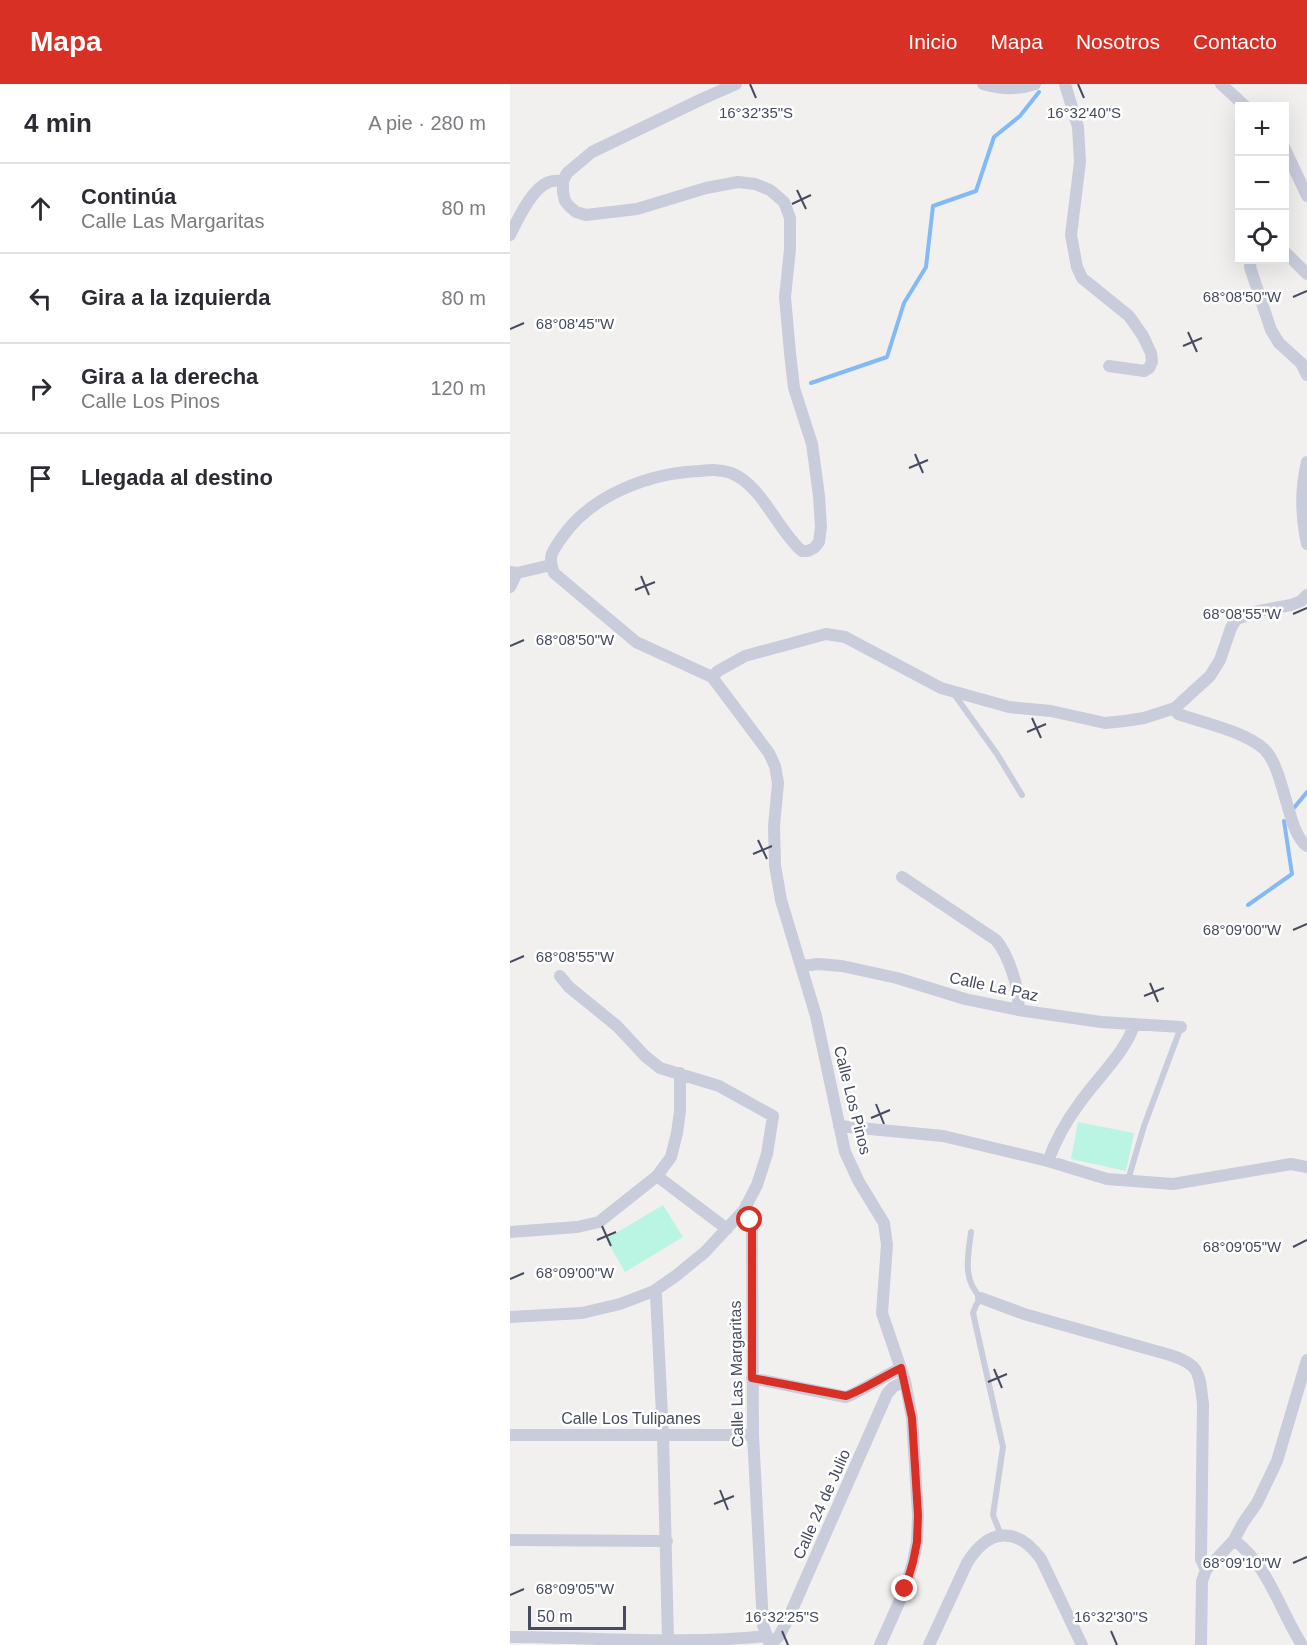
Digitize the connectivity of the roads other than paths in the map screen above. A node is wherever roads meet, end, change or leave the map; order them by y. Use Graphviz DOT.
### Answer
graph roads {
  1 [pos="736,84"];
  2 [pos="982,84"];
  3 [pos="1035,84"];
  4 [pos="1065,84"];
  5 [pos="1221,84"];
  6 [pos="1241,102"];
  7 [pos="1288,156"];
  8 [pos="563,181"];
  9 [pos="1307,196"];
  10 [pos="510,235"];
  11 [pos="1289,256"];
  12 [pos="1250,264"];
  13 [pos="1307,274"];
  14 [pos="1109,366"];
  15 [pos="1307,375"];
  16 [pos="1307,462"];
  17 [pos="1307,544"];
  18 [pos="551,565"];
  19 [pos="513,572"];
  20 [pos="510,587"];
  21 [pos="1307,595"];
  22 [pos="712,677"];
  23 [pos="954,691"];
  24 [pos="1175,708"];
  25 [pos="1022,795"];
  26 [pos="1307,846"];
  27 [pos="902,877"];
  28 [pos="802,966"];
  29 [pos="560,976"];
  30 [pos="1018,1010"];
  31 [pos="1134,1024"];
  32 [pos="1181,1028"];
  33 [pos="680,1073"];
  34 [pos="839,1126"];
  35 [pos="1048,1161"];
  36 [pos="1307,1167"];
  37 [pos="657,1176"];
  38 [pos="1128,1181"];
  39 [pos="744,1210"];
  40 [pos="727,1229"];
  41 [pos="510,1232"];
  42 [pos="971,1232"];
  43 [pos="654,1291"];
  44 [pos="981,1298"];
  45 [pos="510,1317"];
  46 [pos="1307,1360"];
  47 [pos="901,1368"];
  48 [pos="752,1378"];
  49 [pos="905,1381"];
  50 [pos="663,1434"];
  51 [pos="510,1435"];
  52 [pos="753,1435"];
  53 [pos="1001,1535"];
  54 [pos="1234,1539"];
  55 [pos="510,1540"];
  56 [pos="667,1541"];
  57 [pos="1206,1570"];
  58 [pos="511,1637"];
  59 [pos="668,1640"];
  60 [pos="769,1642"];
  61 [pos="880,1645"];
  62 [pos="929,1645"];
  63 [pos="1082,1645"];
  64 [pos="1201,1645"];
  65 [pos="1302,1645"];
  1 -- 8 [label="street"];
  2 -- 3 [label="street"];
  4 -- 14 [label="street"];
  5 -- 6 [label="street"];
  7 -- 9 [label="street"];
  8 -- 10 [label="street"];
  8 -- 18 [label="street"];
  11 -- 13 [label="street"];
  12 -- 15 [label="street"];
  16 -- 17 [label="street"];
  18 -- 19 [label="street"];
  18 -- 22 [label="street"];
  19 -- 20 [label="street"];
  21 -- 24 [label="street"];
  22 -- 23 [label="street"];
  22 -- 28 [label="street, Calle Los Pinos"];
  23 -- 24 [label="street"];
  23 -- 25 [label="lane"];
  24 -- 26 [label="street"];
  27 -- 30 [label="street"];
  28 -- 30 [label="street, Calle La Paz"];
  28 -- 34 [label="street, Calle Los Pinos"];
  29 -- 33 [label="street"];
  30 -- 31 [label="street, Calle La Paz"];
  31 -- 32 [label="street, Calle La Paz"];
  31 -- 35 [label="street"];
  32 -- 38 [label="lane"];
  33 -- 37 [label="street"];
  33 -- 39 [label="street"];
  34 -- 35 [label="street"];
  34 -- 47 [label="street, Calle Los Pinos"];
  35 -- 38 [label="street"];
  36 -- 38 [label="street"];
  37 -- 40 [label="street"];
  37 -- 41 [label="street"];
  39 -- 40 [label="street"];
  39 -- 48 [label="street, Calle Las Margaritas"];
  40 -- 43 [label="street"];
  42 -- 44 [label="lane"];
  43 -- 45 [label="street"];
  43 -- 50 [label="street"];
  44 -- 53 [label="lane"];
  44 -- 57 [label="street"];
  46 -- 54 [label="street"];
  47 -- 48 [label="street"];
  47 -- 49 [label="street, Calle Los Pinos"];
  48 -- 52 [label="street, Calle Las Margaritas"];
  49 -- 60 [label="street, Calle 24 de Julio"];
  49 -- 61 [label="street, Calle Los Pinos"];
  50 -- 51 [label="street, Calle Los Tulipanes"];
  50 -- 52 [label="street, Calle Los Tulipanes"];
  50 -- 56 [label="street"];
  52 -- 60 [label="street, Calle Las Margaritas"];
  53 -- 62 [label="street"];
  53 -- 63 [label="street"];
  54 -- 57 [label="street"];
  54 -- 65 [label="street"];
  55 -- 56 [label="street"];
  56 -- 59 [label="street"];
  57 -- 64 [label="street"];
  58 -- 59 [label="street"];
  59 -- 60 [label="street"];
}
